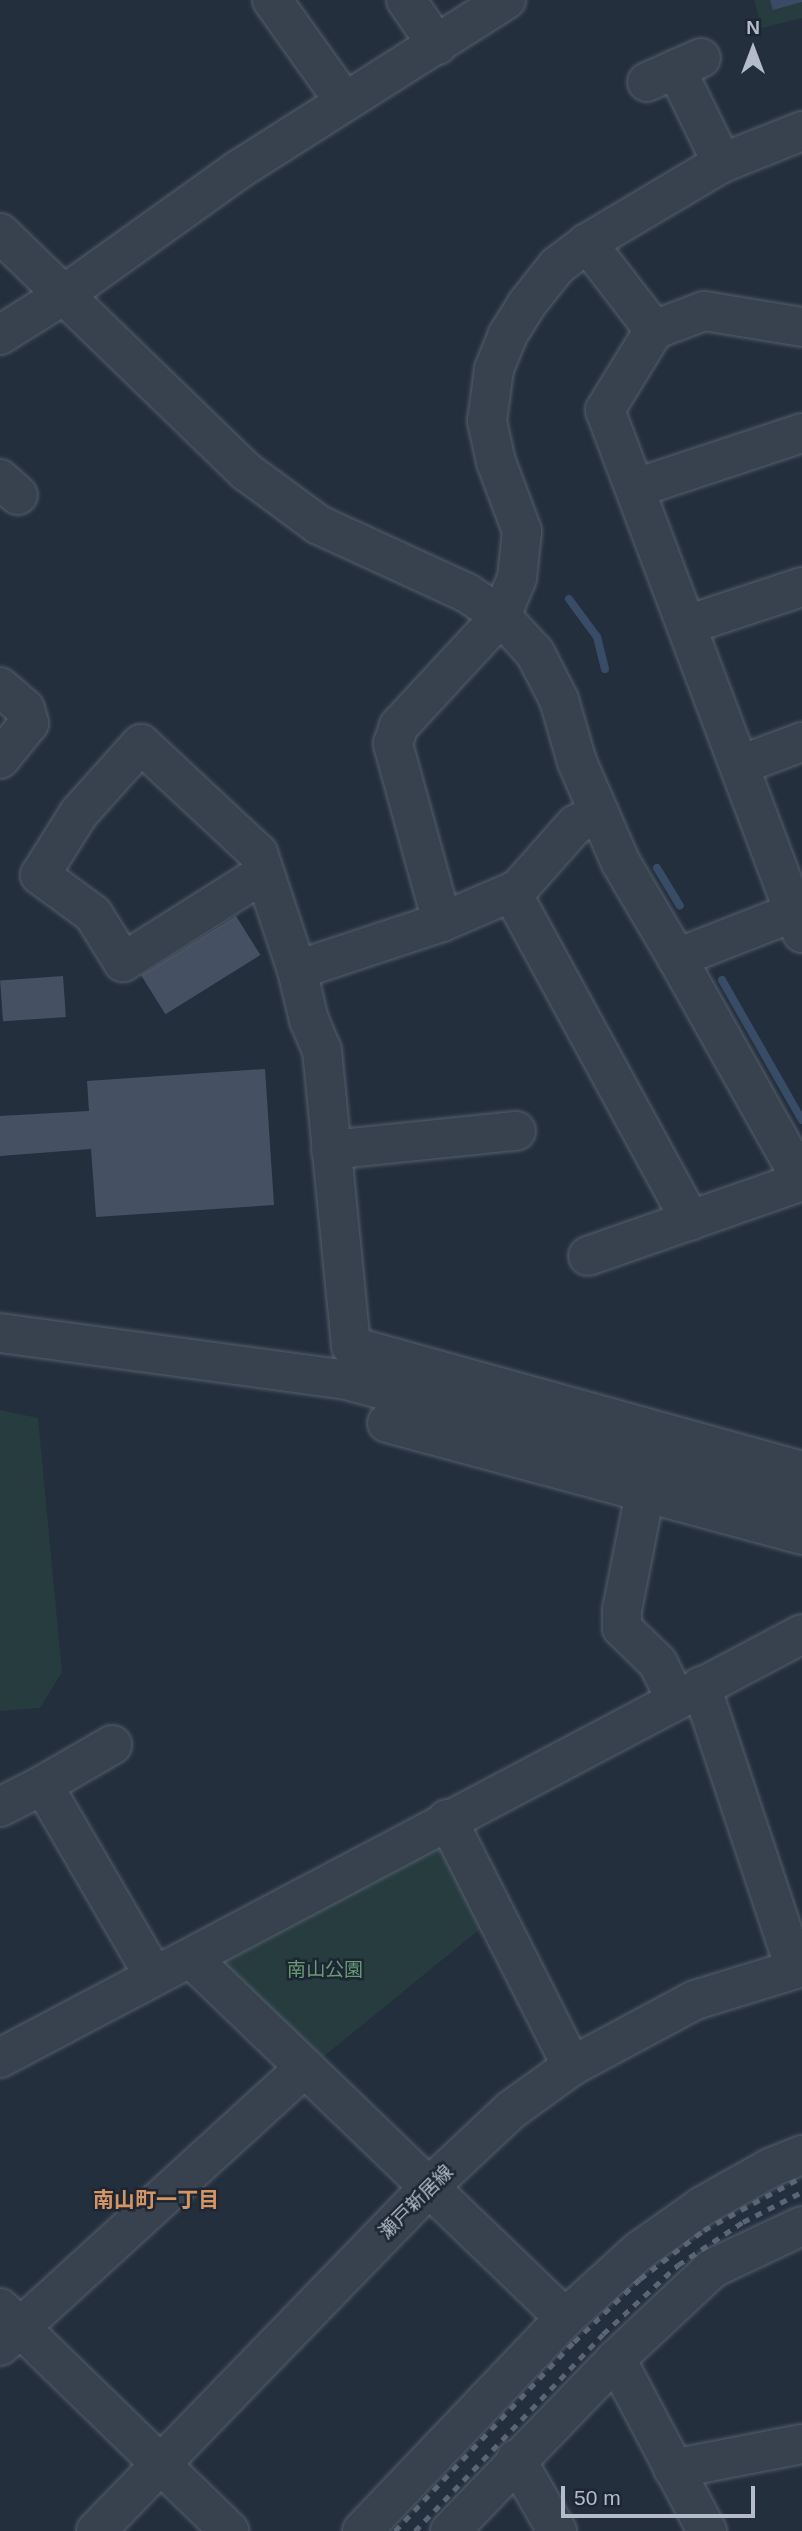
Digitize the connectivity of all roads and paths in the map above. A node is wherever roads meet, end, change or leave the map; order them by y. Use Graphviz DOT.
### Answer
graph roads {
  1 [pos="272,0"];
  2 [pos="406,0"];
  3 [pos="506,0"];
  4 [pos="437,45"];
  5 [pos="674,70"];
  6 [pos="344,101"];
  7 [pos="802,131"];
  8 [pos="722,163"];
  9 [pos="0,233"];
  10 [pos="587,243"];
  11 [pos="62,296"];
  12 [pos="802,327"];
  13 [pos="654,330"];
  14 [pos="0,335"];
  15 [pos="802,433"];
  16 [pos="636,488"];
  17 [pos="802,587"];
  18 [pos="501,616"];
  19 [pos="687,625"];
  20 [pos="0,687"];
  21 [pos="802,741"];
  22 [pos="0,759"];
  23 [pos="740,765"];
  24 [pos="599,813"];
  25 [pos="264,873"];
  26 [pos="513,895"];
  27 [pos="799,918"];
  28 [pos="442,922"];
  29 [pos="677,958"];
  30 [pos="297,970"];
  31 [pos="516,1131"];
  32 [pos="331,1150"];
  33 [pos="802,1181"];
  34 [pos="691,1221"];
  35 [pos="588,1256"];
  36 [pos="0,1333"];
  37 [pos="387,1423"];
  38 [pos="802,1471"];
  39 [pos="645,1493"];
  40 [pos="802,1503"];
  41 [pos="802,1535"];
  42 [pos="802,1634"];
  43 [pos="689,1693"];
  44 [pos="112,1745"];
  45 [pos="43,1785"];
  46 [pos="0,1807"];
  47 [pos="447,1819"];
  48 [pos="191,1958"];
  49 [pos="799,1968"];
  50 [pos="154,1976"];
  51 [pos="3,2048"];
  52 [pos="572,2066"];
  53 [pos="304,2068"];
  54 [pos="802,2155"];
  55 [pos="429,2187"];
  56 [pos="802,2226"];
  57 [pos="565,2318"];
  58 [pos="6,2327"];
  59 [pos="616,2358"];
  60 [pos="802,2444"];
  61 [pos="516,2459"];
  62 [pos="159,2465"];
  63 [pos="673,2469"];
  64 [pos="96,2531"];
  65 [pos="229,2531"];
  66 [pos="362,2531"];
  67 [pos="450,2531"];
  68 [pos="557,2531"];
  69 [pos="707,2531"];
  1 -- 6 [label="street"];
  2 -- 4 [label="street"];
  3 -- 4 [label="street"];
  4 -- 6 [label="street"];
  5 -- 8 [label="street"];
  6 -- 11 [label="street"];
  7 -- 8 [label="street"];
  8 -- 10 [label="street"];
  9 -- 11 [label="street"];
  10 -- 13 [label="street"];
  10 -- 18 [label="street"];
  11 -- 14 [label="street"];
  11 -- 18 [label="street"];
  12 -- 13 [label="street"];
  13 -- 16 [label="street"];
  15 -- 16 [label="street"];
  16 -- 19 [label="street"];
  17 -- 19 [label="street"];
  18 -- 24 [label="street"];
  18 -- 28 [label="street"];
  19 -- 23 [label="street"];
  20 -- 22 [label="street"];
  21 -- 23 [label="street"];
  23 -- 27 [label="street"];
  24 -- 26 [label="street"];
  24 -- 29 [label="street"];
  25 -- 25 [label="street"];
  25 -- 30 [label="street"];
  26 -- 28 [label="street"];
  26 -- 34 [label="street"];
  27 -- 29 [label="street"];
  28 -- 30 [label="street"];
  29 -- 33 [label="street"];
  30 -- 32 [label="street"];
  31 -- 32 [label="street"];
  32 -- 38 [label="street"];
  33 -- 34 [label="street"];
  34 -- 35 [label="street"];
  36 -- 40 [label="street"];
  37 -- 39 [label="street"];
  39 -- 41 [label="street"];
  39 -- 43 [label="street"];
  42 -- 43 [label="street"];
  43 -- 47 [label="street"];
  43 -- 49 [label="street"];
  44 -- 45 [label="street"];
  45 -- 46 [label="street"];
  45 -- 50 [label="street"];
  47 -- 48 [label="street"];
  47 -- 52 [label="street"];
  48 -- 50 [label="street"];
  48 -- 53 [label="street"];
  49 -- 52 [label="street, 瀬戸新居線"];
  50 -- 51 [label="street"];
  52 -- 55 [label="street, 瀬戸新居線"];
  53 -- 55 [label="street"];
  53 -- 58 [label="street"];
  54 -- 57 [label="street"];
  55 -- 57 [label="street"];
  55 -- 62 [label="street, 瀬戸新居線"];
  56 -- 59 [label="street"];
  57 -- 66 [label="street"];
  58 -- 62 [label="street"];
  59 -- 61 [label="street"];
  59 -- 63 [label="street"];
  60 -- 63 [label="street"];
  61 -- 67 [label="street"];
  61 -- 68 [label="street"];
  62 -- 64 [label="street, 瀬戸新居線"];
  62 -- 65 [label="street"];
  63 -- 69 [label="street"];
}
